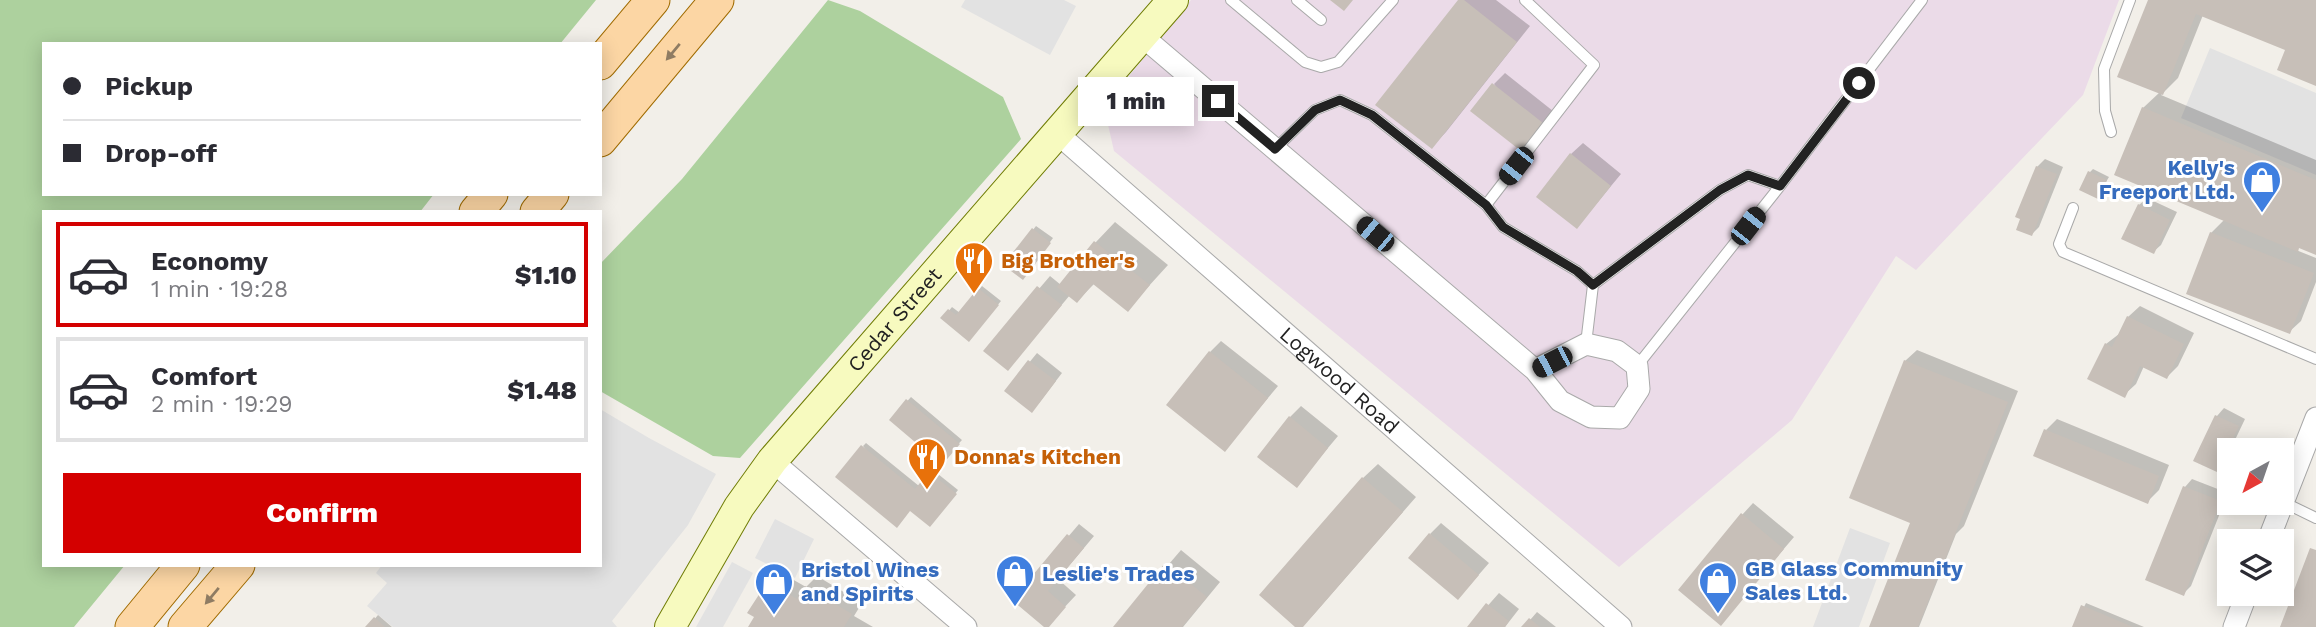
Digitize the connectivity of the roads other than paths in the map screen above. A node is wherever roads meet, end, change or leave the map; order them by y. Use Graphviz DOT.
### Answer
graph roads {
  1 [pos="653,0"];
  2 [pos="717,0"];
  3 [pos="1173,0"];
  4 [pos="1232,0"];
  5 [pos="1297,0"];
  6 [pos="1393,0"];
  7 [pos="1525,0"];
  8 [pos="1922,0"];
  9 [pos="2130,0"];
  10 [pos="1321,20"];
  11 [pos="1142,36"];
  12 [pos="602,61"];
  13 [pos="2111,132"];
  14 [pos="1058,134"];
  15 [pos="602,137"];
  16 [pos="1275,149"];
  17 [pos="1780,186"];
  18 [pos="489,196"];
  19 [pos="552,196"];
  20 [pos="1486,205"];
  21 [pos="2073,208"];
  22 [pos="478,210"];
  23 [pos="539,210"];
  24 [pos="1593,285"];
  25 [pos="1586,344"];
  26 [pos="2316,359"];
  27 [pos="1637,366"];
  28 [pos="1535,370"];
  29 [pos="2316,418"];
  30 [pos="772,461"];
  31 [pos="2294,474"];
  32 [pos="2294,507"];
  33 [pos="2316,518"];
  34 [pos="181,567"];
  35 [pos="236,567"];
  36 [pos="2242,606"];
  37 [pos="132,627"];
  38 [pos="186,627"];
  39 [pos="670,627"];
  40 [pos="966,627"];
  41 [pos="1621,627"];
  42 [pos="2234,627"];
  1 -- 12 [label="main road"];
  2 -- 15 [label="main road, one-way"];
  3 -- 11 [label="main road, Cedar Street"];
  4 -- 6 [label="lane"];
  5 -- 10 [label="lane"];
  7 -- 20 [label="lane"];
  8 -- 17 [label="lane"];
  9 -- 13 [label="lane"];
  11 -- 14 [label="main road, Cedar Street"];
  11 -- 16 [label="street"];
  14 -- 30 [label="main road, Cedar Street"];
  14 -- 41 [label="street, Logwood Road"];
  16 -- 20 [label="lane"];
  16 -- 28 [label="street"];
  17 -- 24 [label="lane"];
  17 -- 27 [label="lane"];
  18 -- 22 [label="main road"];
  19 -- 23 [label="main road"];
  20 -- 24 [label="lane"];
  21 -- 26 [label="lane"];
  24 -- 25 [label="lane"];
  25 -- 27 [label="street"];
  25 -- 28 [label="street"];
  27 -- 28 [label="street"];
  29 -- 31 [label="street"];
  30 -- 39 [label="main road, Cedar Street"];
  30 -- 40 [label="street"];
  32 -- 33 [label="lane"];
  34 -- 37 [label="main road"];
  35 -- 38 [label="main road, one-way"];
  36 -- 42 [label="street"];
}
